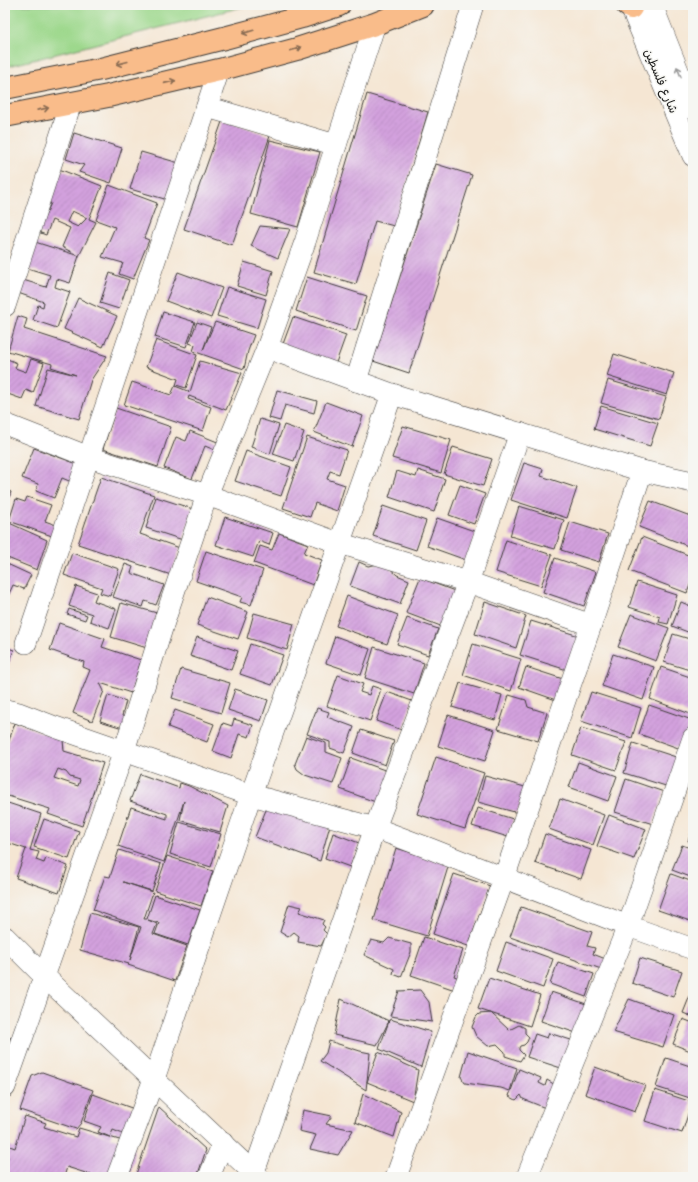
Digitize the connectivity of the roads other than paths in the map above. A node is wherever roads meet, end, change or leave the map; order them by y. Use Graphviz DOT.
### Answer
graph roads {
  1 [pos="339,5"];
  2 [pos="423,5"];
  3 [pos="473,5"];
  4 [pos="652,5"];
  5 [pos="629,6"];
  6 [pos="375,24"];
  7 [pos="219,70"];
  8 [pos="5,88"];
  9 [pos="72,103"];
  10 [pos="206,107"];
  11 [pos="693,108"];
  12 [pos="5,116"];
  13 [pos="336,145"];
  14 [pos="693,156"];
  15 [pos="5,306"];
  16 [pos="267,348"];
  17 [pos="356,381"];
  18 [pos="392,394"];
  19 [pos="5,424"];
  20 [pos="520,433"];
  21 [pos="89,457"];
  22 [pos="642,471"];
  23 [pos="693,482"];
  24 [pos="207,495"];
  25 [pos="339,543"];
  26 [pos="468,582"];
  27 [pos="591,625"];
  28 [pos="26,643"];
  29 [pos="5,710"];
  30 [pos="693,738"];
  31 [pos="124,751"];
  32 [pos="251,795"];
  33 [pos="375,828"];
  34 [pos="504,878"];
  35 [pos="628,926"];
  36 [pos="5,937"];
  37 [pos="693,949"];
  38 [pos="44,976"];
  39 [pos="154,1079"];
  40 [pos="5,1087"];
  41 [pos="222,1143"];
  42 [pos="256,1175"];
  43 [pos="117,1177"];
  44 [pos="209,1177"];
  45 [pos="396,1177"];
  46 [pos="527,1177"];
  1 -- 8 [label="main road, one-way"];
  2 -- 6 [label="main road"];
  3 -- 17 [label="street"];
  11 -- 4 [label="street, شارع فلسطين, one-way"];
  5 -- 14 [label="street, شارع فلسطين"];
  7 -- 6 [label="main road, one-way"];
  6 -- 13 [label="street"];
  9 -- 7 [label="main road, one-way"];
  7 -- 10 [label="street"];
  12 -- 9 [label="main road, one-way"];
  9 -- 15 [label="street"];
  10 -- 13 [label="street"];
  10 -- 21 [label="street"];
  13 -- 16 [label="street"];
  16 -- 17 [label="street"];
  16 -- 24 [label="street"];
  17 -- 18 [label="street"];
  18 -- 20 [label="street"];
  18 -- 25 [label="street"];
  19 -- 21 [label="street"];
  20 -- 22 [label="street"];
  20 -- 26 [label="street"];
  21 -- 24 [label="street"];
  21 -- 28 [label="street"];
  22 -- 23 [label="street"];
  22 -- 27 [label="street"];
  24 -- 25 [label="street"];
  24 -- 31 [label="street"];
  25 -- 26 [label="street"];
  25 -- 32 [label="street"];
  26 -- 27 [label="street"];
  26 -- 33 [label="street"];
  27 -- 34 [label="street"];
  29 -- 31 [label="street"];
  30 -- 35 [label="street"];
  31 -- 32 [label="street"];
  31 -- 38 [label="street"];
  32 -- 33 [label="street"];
  32 -- 39 [label="street"];
  33 -- 34 [label="street"];
  33 -- 42 [label="street"];
  34 -- 35 [label="street"];
  34 -- 45 [label="street"];
  35 -- 37 [label="street"];
  35 -- 46 [label="street"];
  36 -- 38 [label="street"];
  38 -- 39 [label="street"];
  38 -- 40 [label="street"];
  39 -- 41 [label="street"];
  39 -- 43 [label="street"];
  41 -- 42 [label="street"];
  41 -- 44 [label="street"];
}
